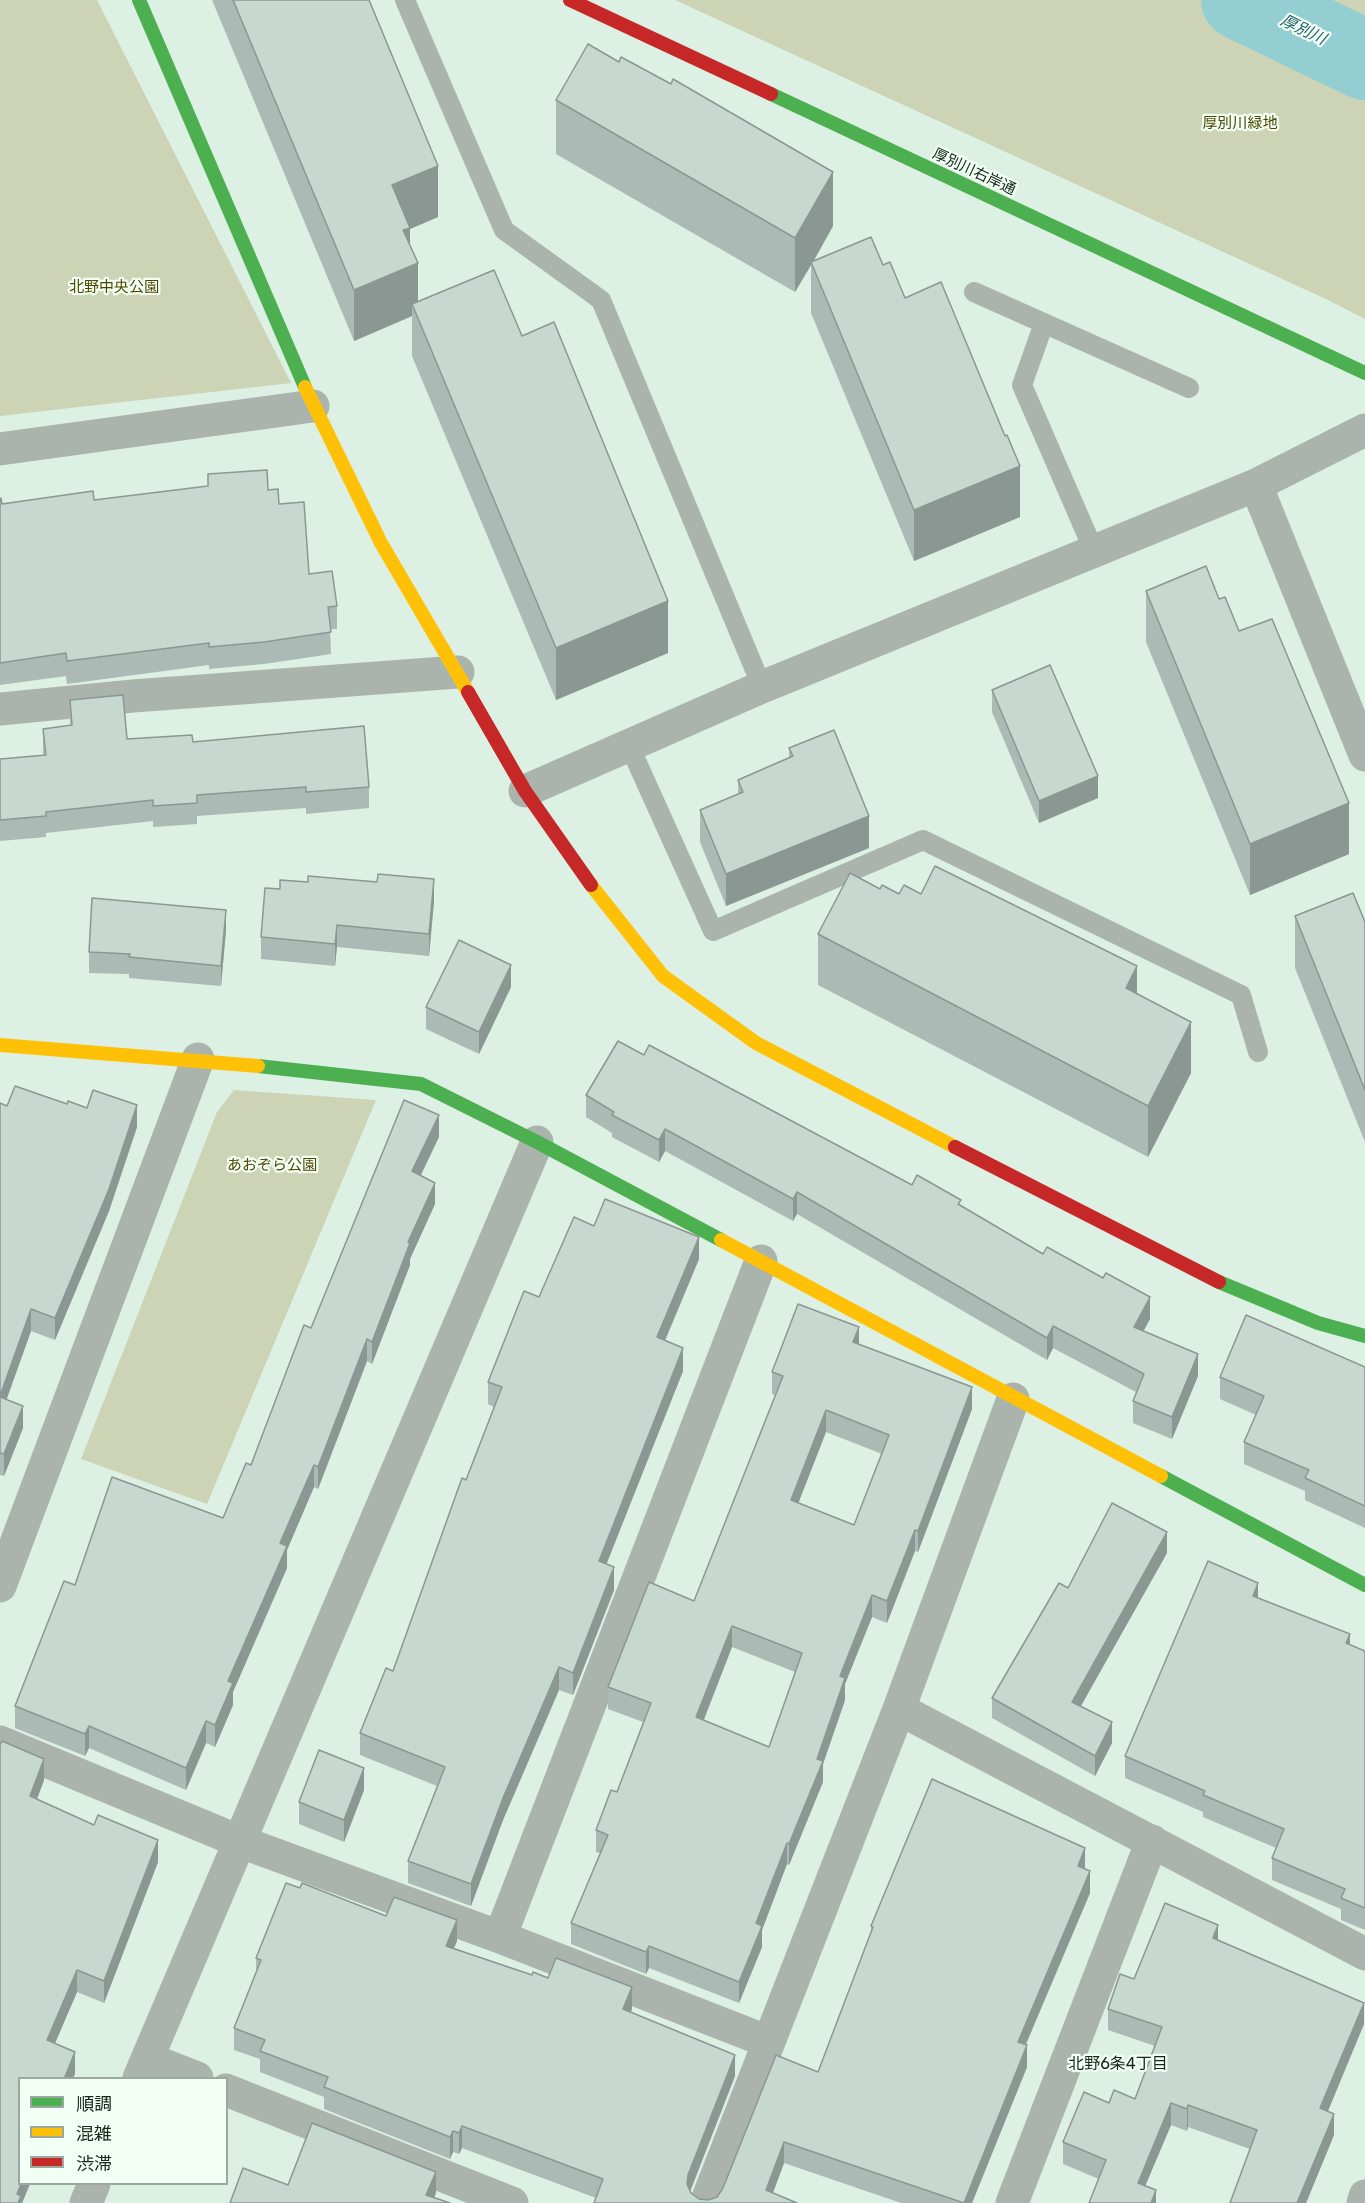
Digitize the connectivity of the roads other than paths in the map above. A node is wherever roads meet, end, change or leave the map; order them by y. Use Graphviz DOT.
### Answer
graph roads {
  1 [pos="139,0"];
  2 [pos="405,0"];
  3 [pos="570,0"];
  4 [pos="974,292"];
  5 [pos="1044,323"];
  6 [pos="1365,373"];
  7 [pos="1190,388"];
  8 [pos="313,406"];
  9 [pos="1365,430"];
  10 [pos="0,449"];
  11 [pos="1256,485"];
  12 [pos="1094,551"];
  13 [pos="458,672"];
  14 [pos="762,687"];
  15 [pos="0,709"];
  16 [pos="629,745"];
  17 [pos="1365,755"];
  18 [pos="525,791"];
  19 [pos="0,1045"];
  20 [pos="1258,1052"];
  21 [pos="198,1059"];
  22 [pos="537,1142"];
  23 [pos="761,1261"];
  24 [pos="1365,1336"];
  25 [pos="1013,1399"];
  26 [pos="1365,1585"];
  27 [pos="0,1586"];
  28 [pos="898,1709"];
  29 [pos="0,1742"];
  30 [pos="1152,1841"];
  31 [pos="241,1842"];
  32 [pos="500,1937"];
  33 [pos="1365,1954"];
  34 [pos="769,2042"];
  35 [pos="143,2069"];
  36 [pos="186,2077"];
  37 [pos="228,2091"];
  38 [pos="94,2185"];
  39 [pos="86,2203"];
  40 [pos="512,2203"];
  41 [pos="706,2203"];
  42 [pos="1012,2203"];
  1 -- 8 [label="street"];
  2 -- 14 [label="lane"];
  3 -- 6 [label="street, 厚別川右岸通"];
  4 -- 5 [label="lane"];
  5 -- 7 [label="lane"];
  5 -- 12 [label="lane"];
  8 -- 10 [label="street"];
  8 -- 13 [label="street"];
  9 -- 11 [label="street"];
  11 -- 12 [label="street"];
  11 -- 17 [label="street"];
  12 -- 14 [label="street"];
  13 -- 15 [label="street"];
  13 -- 18 [label="street"];
  14 -- 16 [label="street"];
  16 -- 18 [label="street"];
  16 -- 20 [label="lane"];
  18 -- 24 [label="street"];
  19 -- 21 [label="street"];
  21 -- 22 [label="street"];
  21 -- 27 [label="street"];
  22 -- 23 [label="street"];
  22 -- 31 [label="street"];
  23 -- 25 [label="street"];
  23 -- 32 [label="street"];
  25 -- 26 [label="street"];
  25 -- 28 [label="street"];
  28 -- 30 [label="street"];
  28 -- 34 [label="street"];
  29 -- 31 [label="street"];
  30 -- 33 [label="street"];
  30 -- 42 [label="street"];
  31 -- 32 [label="street"];
  31 -- 35 [label="street"];
  32 -- 34 [label="street"];
  34 -- 41 [label="street"];
  35 -- 36 [label="street"];
  37 -- 40 [label="street"];
  38 -- 39 [label="street"];
}
